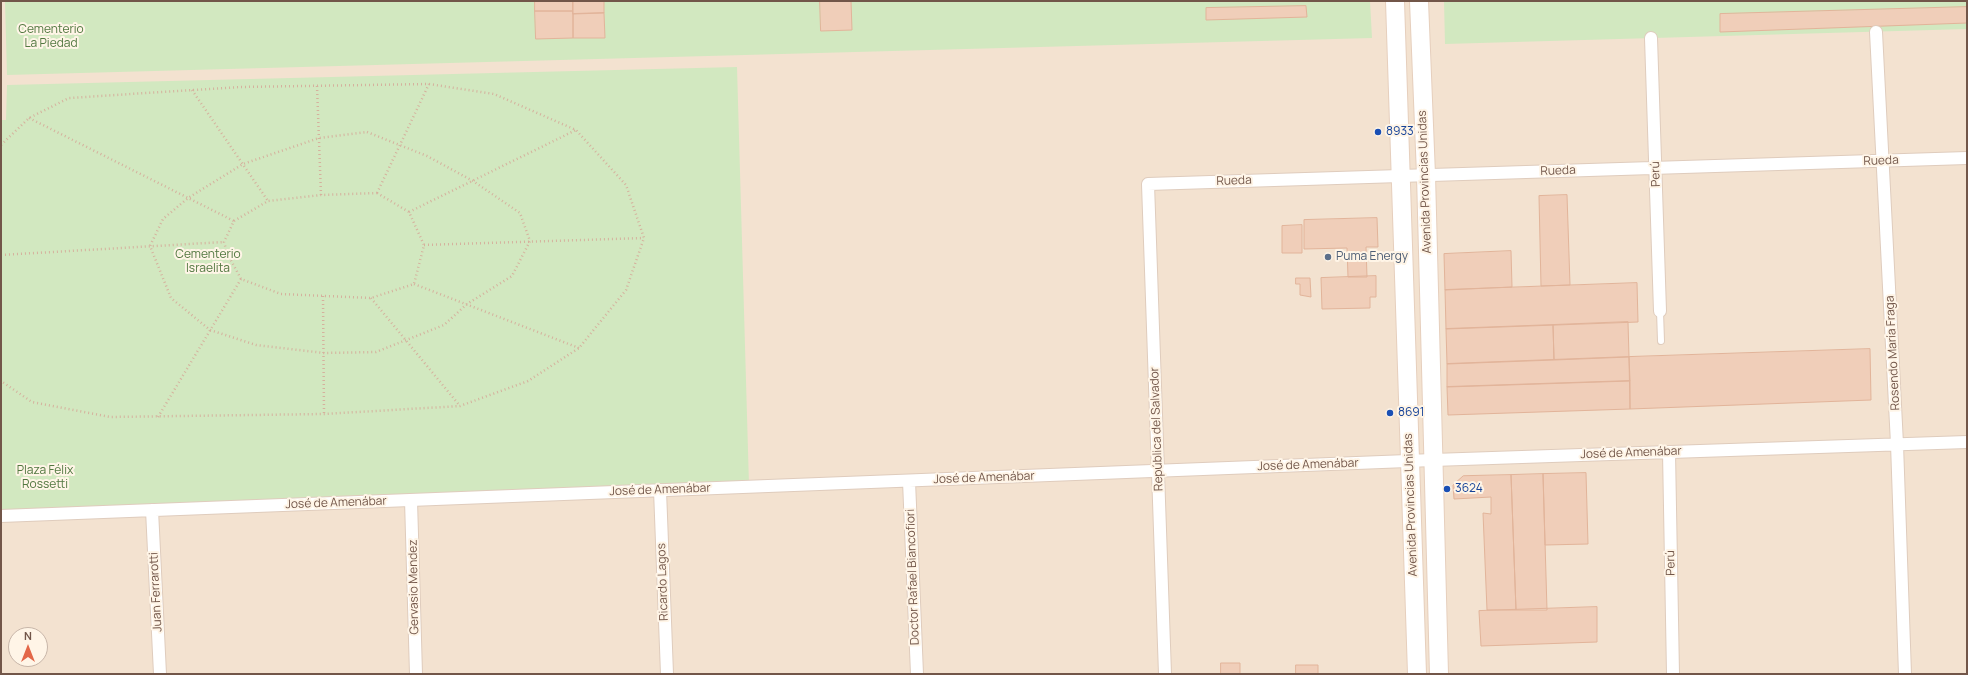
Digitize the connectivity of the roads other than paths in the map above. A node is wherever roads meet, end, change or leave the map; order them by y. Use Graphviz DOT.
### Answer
graph roads {
  1 [pos="1395,1"];
  2 [pos="1419,1"];
  3 [pos="1876,32"];
  4 [pos="1651,38"];
  5 [pos="1967,158"];
  6 [pos="1883,160"];
  7 [pos="1655,168"];
  8 [pos="1426,175"];
  9 [pos="1401,176"];
  10 [pos="1148,184"];
  11 [pos="1660,311"];
  12 [pos="1661,341"];
  13 [pos="1967,442"];
  14 [pos="1897,444"];
  15 [pos="1669,452"];
  16 [pos="1433,460"];
  17 [pos="1410,461"];
  18 [pos="1158,471"];
  19 [pos="909,481"];
  20 [pos="660,490"];
  21 [pos="411,500"];
  22 [pos="152,510"];
  23 [pos="1,516"];
  24 [pos="160,674"];
  25 [pos="416,674"];
  26 [pos="667,674"];
  27 [pos="917,674"];
  28 [pos="1165,674"];
  29 [pos="1417,674"];
  30 [pos="1439,674"];
  31 [pos="1673,674"];
  32 [pos="1905,674"];
  1 -- 9 [label="main road, Avenida Provincias Unidas"];
  2 -- 8 [label="main road, Avenida Provincias Unidas"];
  3 -- 6 [label="street, Rosendo María Fraga"];
  4 -- 7 [label="street, Perú"];
  5 -- 6 [label="street, Rueda"];
  6 -- 7 [label="street, Rueda"];
  6 -- 14 [label="street, Rosendo María Fraga"];
  7 -- 8 [label="street, Rueda"];
  7 -- 11 [label="street, Perú"];
  8 -- 9 [label="street, Rueda"];
  8 -- 16 [label="main road, Avenida Provincias Unidas"];
  9 -- 10 [label="street, Rueda"];
  9 -- 17 [label="main road, Avenida Provincias Unidas"];
  10 -- 18 [label="street, República del Salvador"];
  11 -- 12 [label="lane"];
  13 -- 14 [label="street, José de Amenábar"];
  14 -- 15 [label="street, José de Amenábar"];
  14 -- 32 [label="street, Rosendo María Fraga"];
  15 -- 16 [label="street, José de Amenábar"];
  15 -- 31 [label="street, Perú"];
  16 -- 17 [label="street, José de Amenábar"];
  16 -- 30 [label="main road, Avenida Provincias Unidas"];
  17 -- 18 [label="street, José de Amenábar"];
  17 -- 29 [label="main road, Avenida Provincias Unidas"];
  18 -- 19 [label="street, José de Amenábar"];
  18 -- 28 [label="street, República del Salvador"];
  19 -- 20 [label="street, José de Amenábar"];
  19 -- 27 [label="street, Doctor Rafael Biancofiori"];
  20 -- 21 [label="street, José de Amenábar"];
  20 -- 26 [label="street, Ricardo Lagos"];
  21 -- 22 [label="street, José de Amenábar"];
  21 -- 25 [label="street, Gervasio Mendez"];
  22 -- 23 [label="street, José de Amenábar"];
  22 -- 24 [label="street, Juan Ferrarotti"];
}
